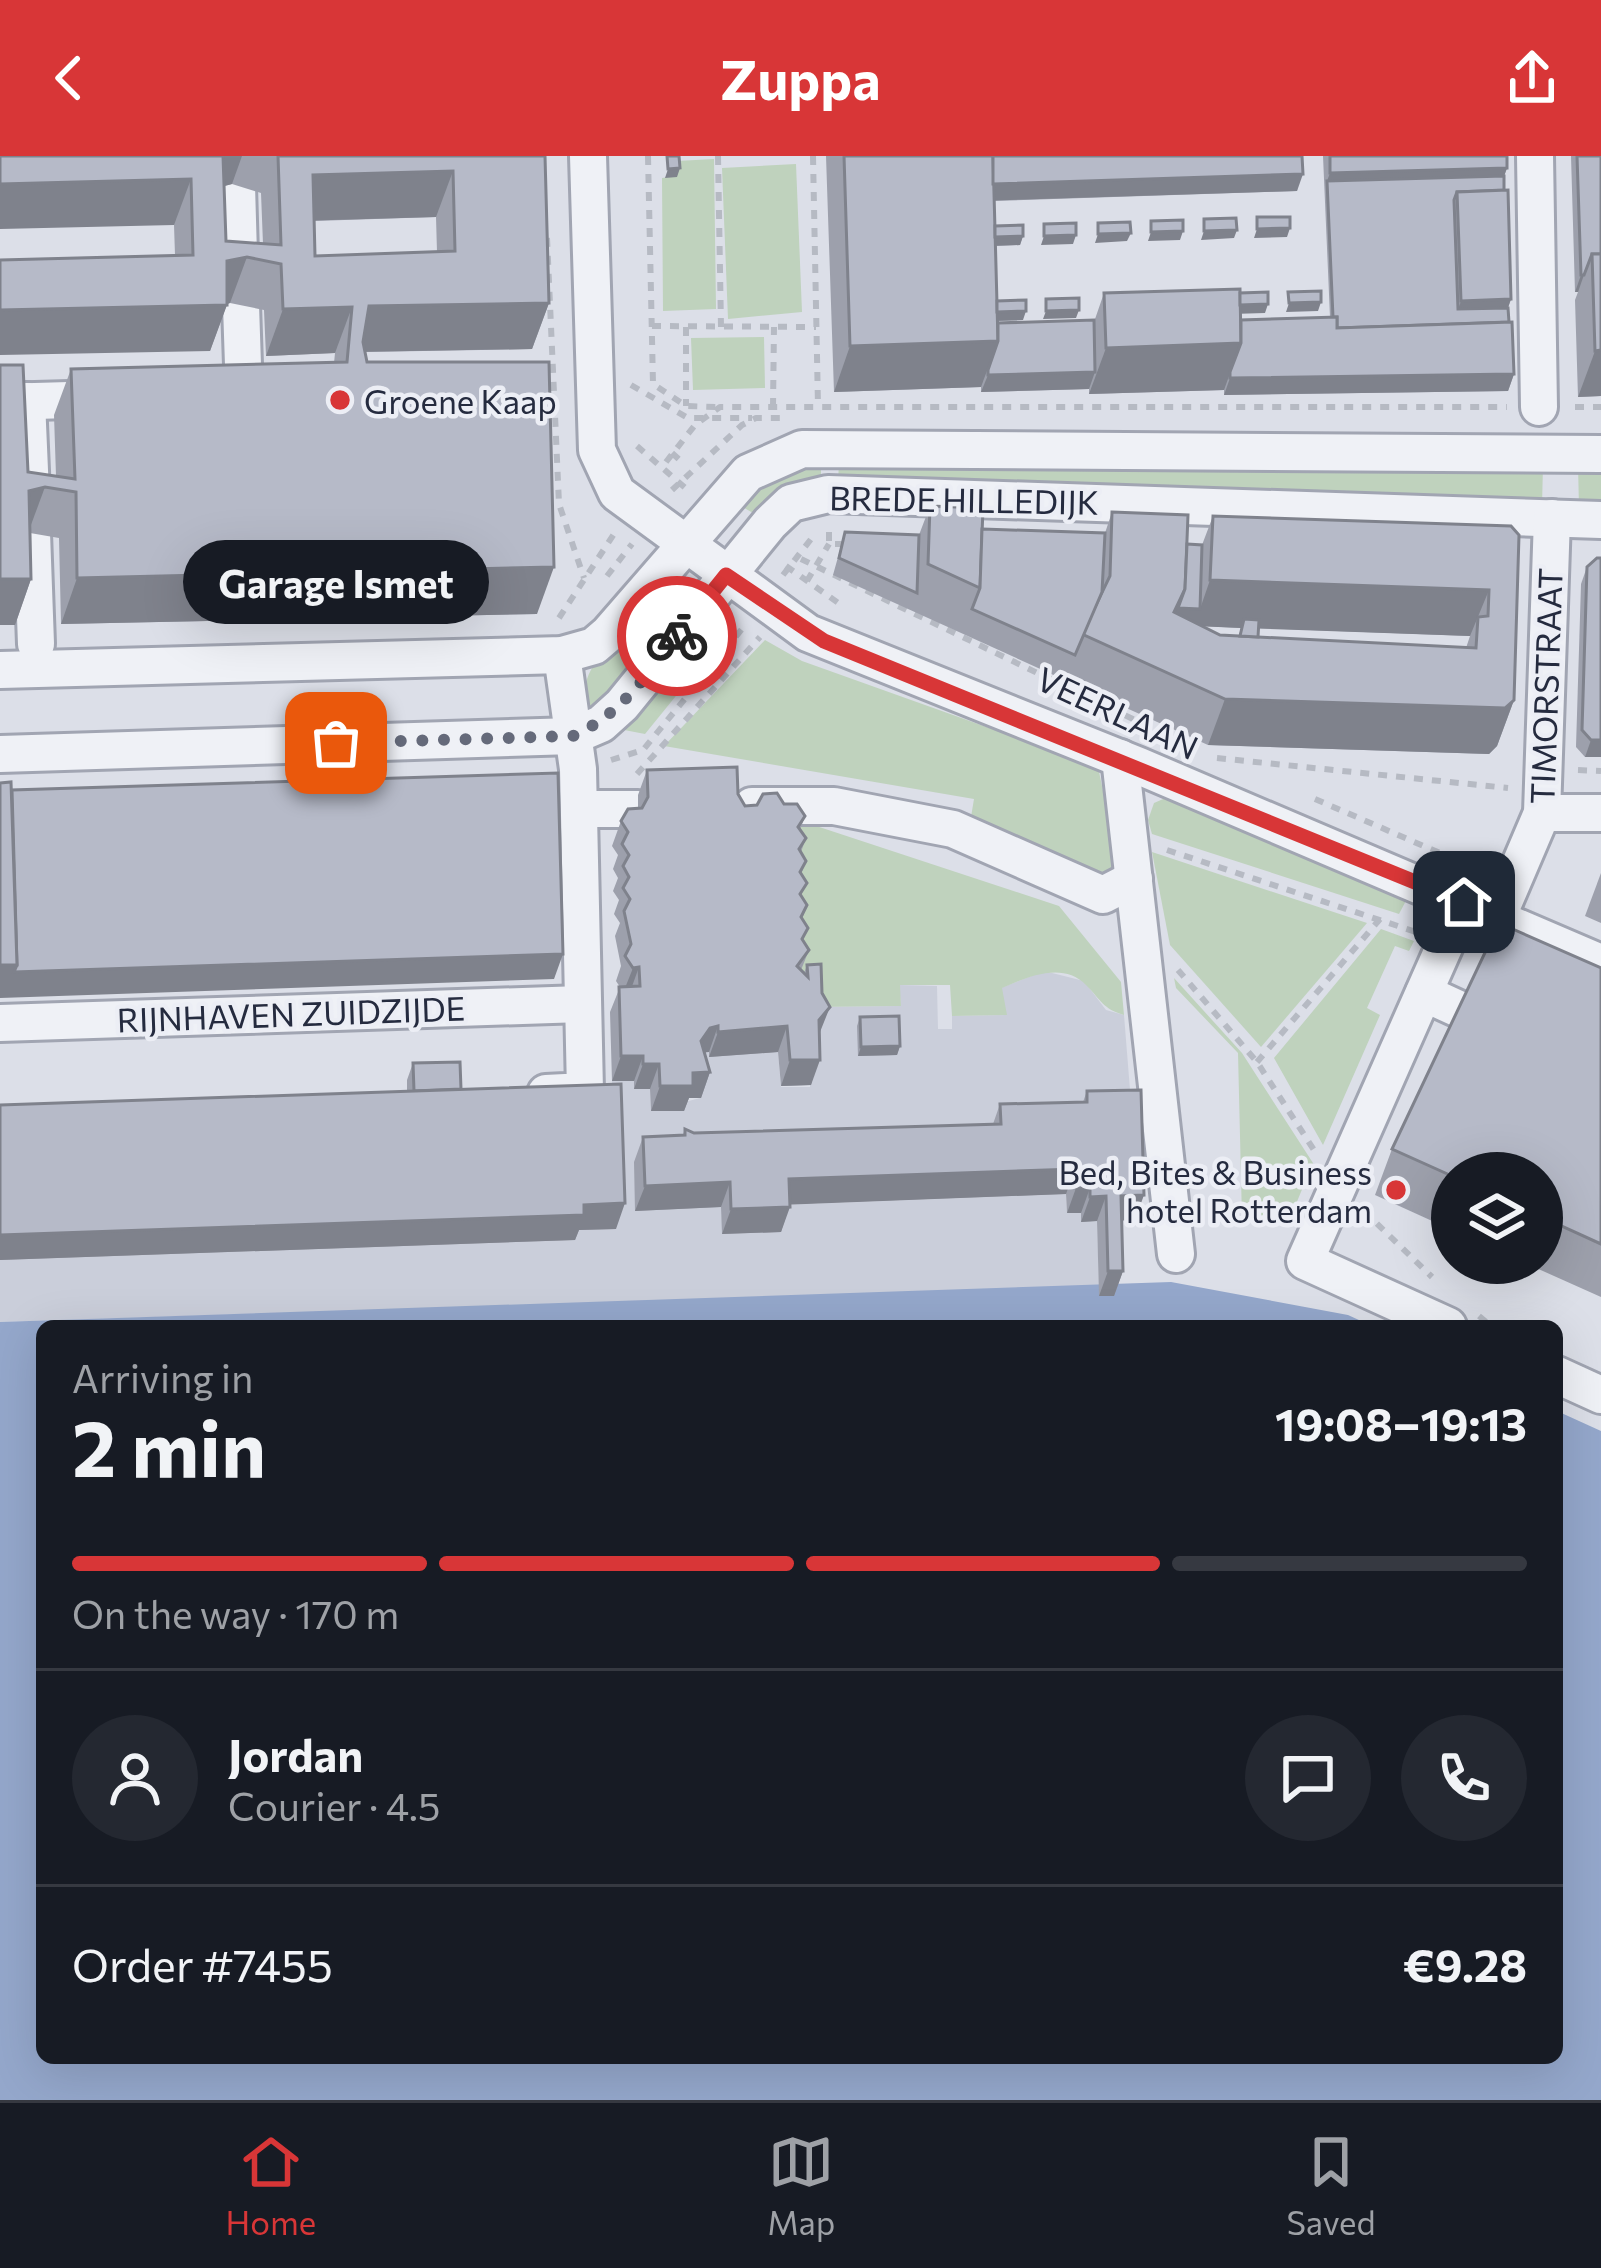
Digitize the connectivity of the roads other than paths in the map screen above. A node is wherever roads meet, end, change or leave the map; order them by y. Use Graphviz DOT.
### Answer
graph roads {
  1 [pos="588,156"];
  2 [pos="1535,156"];
  3 [pos="237,173"];
  4 [pos="289,394"];
  5 [pos="244,395"];
  6 [pos="200,397"];
  7 [pos="135,398"];
  8 [pos="14,401"];
  9 [pos="1539,406"];
  10 [pos="1601,454"];
  11 [pos="1552,518"];
  12 [pos="1601,520"];
  13 [pos="686,544"];
  14 [pos="726,575"];
  15 [pos="36,644"];
  16 [pos="562,655"];
  17 [pos="0,670"];
  18 [pos="573,736"];
  19 [pos="0,754"];
  20 [pos="1120,758"];
  21 [pos="642,789"];
  22 [pos="1536,802"];
  23 [pos="728,806"];
  24 [pos="580,809"];
  25 [pos="1601,813"];
  26 [pos="1134,878"];
  27 [pos="1464,902"];
  28 [pos="1498,916"];
  29 [pos="1601,963"];
  30 [pos="1424,993"];
  31 [pos="582,1004"];
  32 [pos="1463,1011"];
  33 [pos="0,1023"];
  34 [pos="501,1096"];
  35 [pos="1374,1107"];
  36 [pos="1411,1124"];
  37 [pos="1176,1254"];
  38 [pos="1457,1316"];
  39 [pos="1563,1378"];
  40 [pos="1601,1395"];
  1 -- 13 [label="street, VEERLAAN"];
  2 -- 9 [label="street"];
  3 -- 5 [label="street"];
  4 -- 5 [label="street"];
  5 -- 6 [label="street"];
  7 -- 8 [label="street"];
  8 -- 15 [label="street"];
  10 -- 13 [label="street, BREDE HILLEDIJK"];
  11 -- 12 [label="street, BREDE HILLEDIJK"];
  11 -- 14 [label="street, BREDE HILLEDIJK"];
  11 -- 22 [label="street, TIMORSTRAAT"];
  13 -- 14 [label="street, VEERLAAN"];
  13 -- 16 [label="street, BREDE HILLEDIJK"];
  14 -- 18 [label="street, BREDE HILLEDIJK"];
  14 -- 20 [label="street, VEERLAAN"];
  16 -- 17 [label="street, BREDE HILLEDIJK"];
  16 -- 18 [label="street"];
  18 -- 19 [label="street"];
  18 -- 24 [label="street"];
  20 -- 26 [label="street"];
  20 -- 27 [label="street, VEERLAAN"];
  21 -- 24 [label="street"];
  22 -- 25 [label="street"];
  22 -- 28 [label="street, TIMORSTRAAT"];
  23 -- 26 [label="street"];
  24 -- 31 [label="street"];
  26 -- 37 [label="street"];
  27 -- 28 [label="street, VEERLAAN"];
  27 -- 30 [label="street"];
  28 -- 29 [label="street, VEERLAAN"];
  30 -- 32 [label="street"];
  30 -- 35 [label="street"];
  31 -- 33 [label="street, RIJNHAVEN ZUIDZIJDE"];
  31 -- 34 [label="street"];
  35 -- 36 [label="street"];
  35 -- 38 [label="street"];
  39 -- 40 [label="street"];
}
